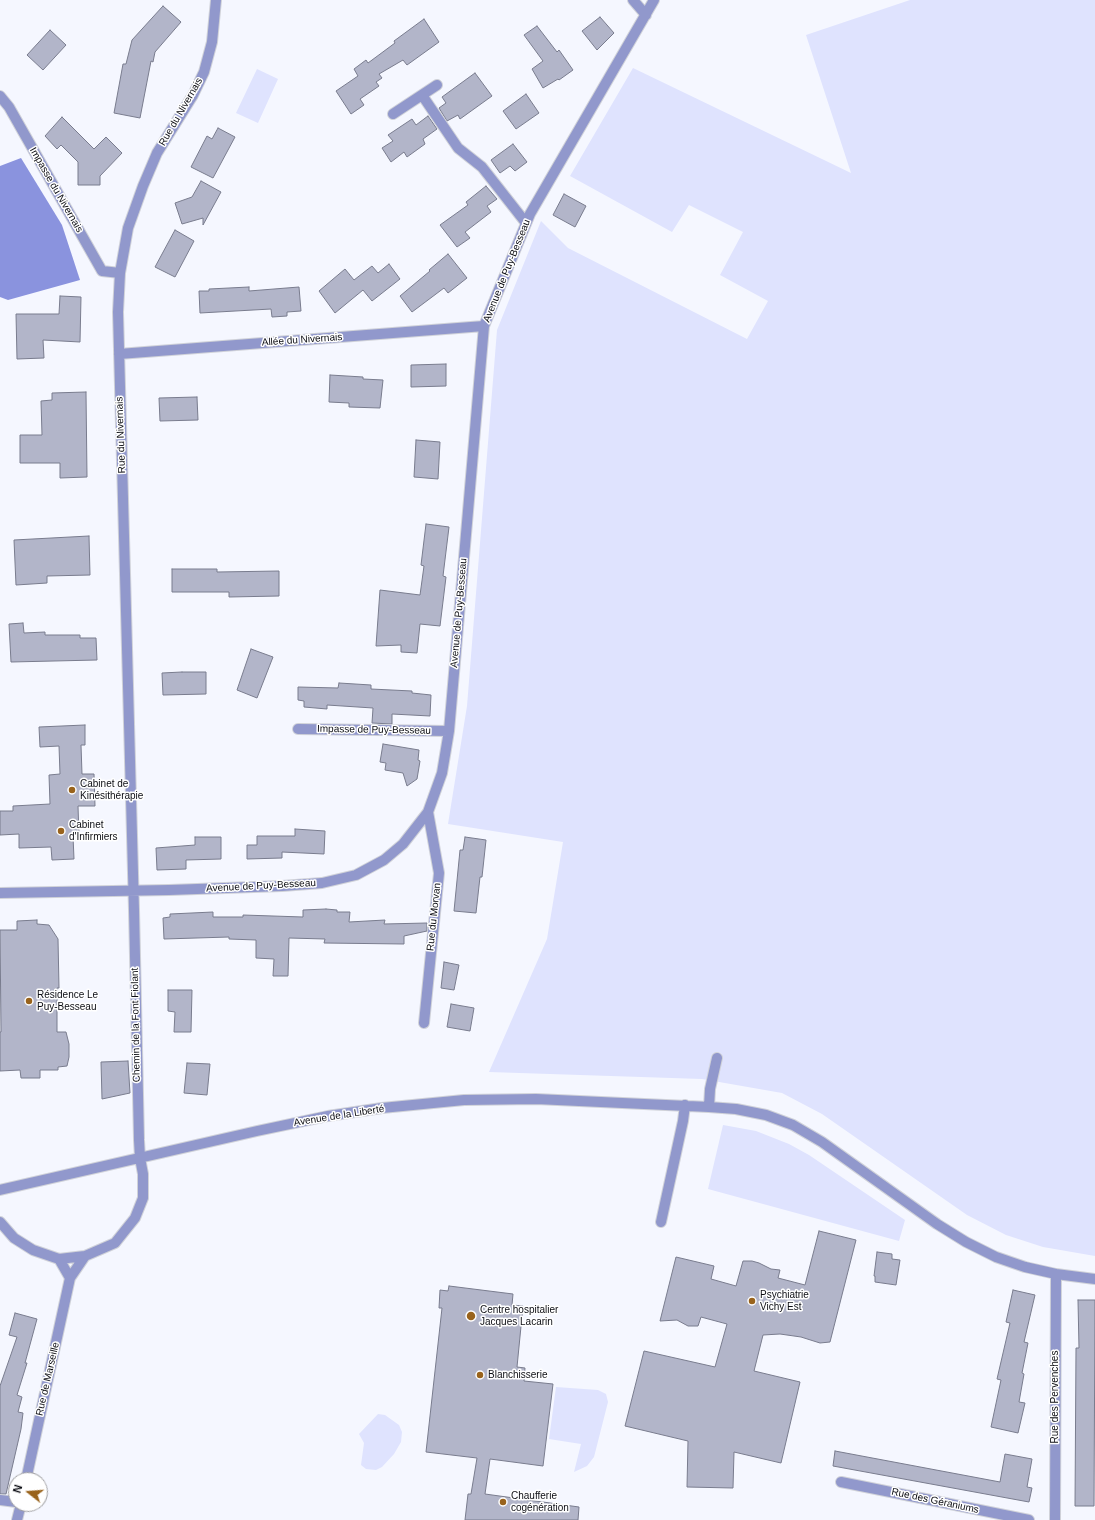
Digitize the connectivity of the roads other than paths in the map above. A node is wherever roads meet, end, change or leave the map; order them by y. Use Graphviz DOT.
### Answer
graph roads {
  1 [pos="216,0"];
  2 [pos="633,0"];
  3 [pos="654,0"];
  4 [pos="646,15"];
  5 [pos="437,85"];
  6 [pos="422,95"];
  7 [pos="0,96"];
  8 [pos="393,114"];
  9 [pos="526,223"];
  10 [pos="120,273"];
  11 [pos="484,326"];
  12 [pos="119,354"];
  13 [pos="298,729"];
  14 [pos="449,731"];
  15 [pos="428,812"];
  16 [pos="134,891"];
  17 [pos="0,893"];
  18 [pos="424,1023"];
  19 [pos="717,1058"];
  20 [pos="685,1105"];
  21 [pos="709,1107"];
  22 [pos="140,1158"];
  23 [pos="0,1190"];
  24 [pos="0,1222"];
  25 [pos="661,1222"];
  26 [pos="85,1256"];
  27 [pos="59,1259"];
  28 [pos="1056,1274"];
  29 [pos="70,1278"];
  30 [pos="1095,1279"];
  31 [pos="28,1472"];
  32 [pos="841,1482"];
  33 [pos="1029,1520"];
  34 [pos="1055,1520"];
  1 -- 10 [label="street, Rue du Nivernais"];
  2 -- 4 [label="street"];
  3 -- 4 [label="street, Avenue de Puy-Besseau"];
  4 -- 9 [label="street, Avenue de Puy-Besseau"];
  5 -- 6 [label="street"];
  6 -- 8 [label="street"];
  6 -- 9 [label="street"];
  7 -- 10 [label="street, Impasse du Nivernais"];
  9 -- 11 [label="street, Avenue de Puy-Besseau"];
  10 -- 12 [label="street, Rue du Nivernais"];
  11 -- 12 [label="street, Allée du Nivernais"];
  11 -- 14 [label="street, Avenue de Puy-Besseau"];
  12 -- 16 [label="street, Rue du Nivernais"];
  13 -- 14 [label="street, Impasse de Puy-Besseau"];
  14 -- 15 [label="street, Avenue de Puy-Besseau"];
  15 -- 16 [label="street, Avenue de Puy-Besseau"];
  15 -- 18 [label="street, Rue du Morvan"];
  16 -- 17 [label="street, Avenue de Puy-Besseau"];
  16 -- 22 [label="street, Chemin de la Font Fiolant"];
  19 -- 21 [label="street"];
  20 -- 21 [label="street, Avenue de la Liberté"];
  20 -- 22 [label="street, Avenue de la Liberté"];
  20 -- 25 [label="street"];
  21 -- 28 [label="street, Avenue de la Liberté"];
  22 -- 23 [label="street, Avenue de la Liberté"];
  22 -- 26 [label="street, Chemin de la Font Fiolant"];
  24 -- 27 [label="street"];
  26 -- 27 [label="street, Chemin de la Font Fiolant"];
  26 -- 29 [label="street, Rue de Marseille"];
  27 -- 29 [label="street"];
  28 -- 30 [label="street, Avenue de la Liberté"];
  28 -- 34 [label="street, Rue des Pervenches"];
  29 -- 31 [label="street, Rue de Marseille"];
  32 -- 33 [label="street, Rue des Géraniums"];
}
